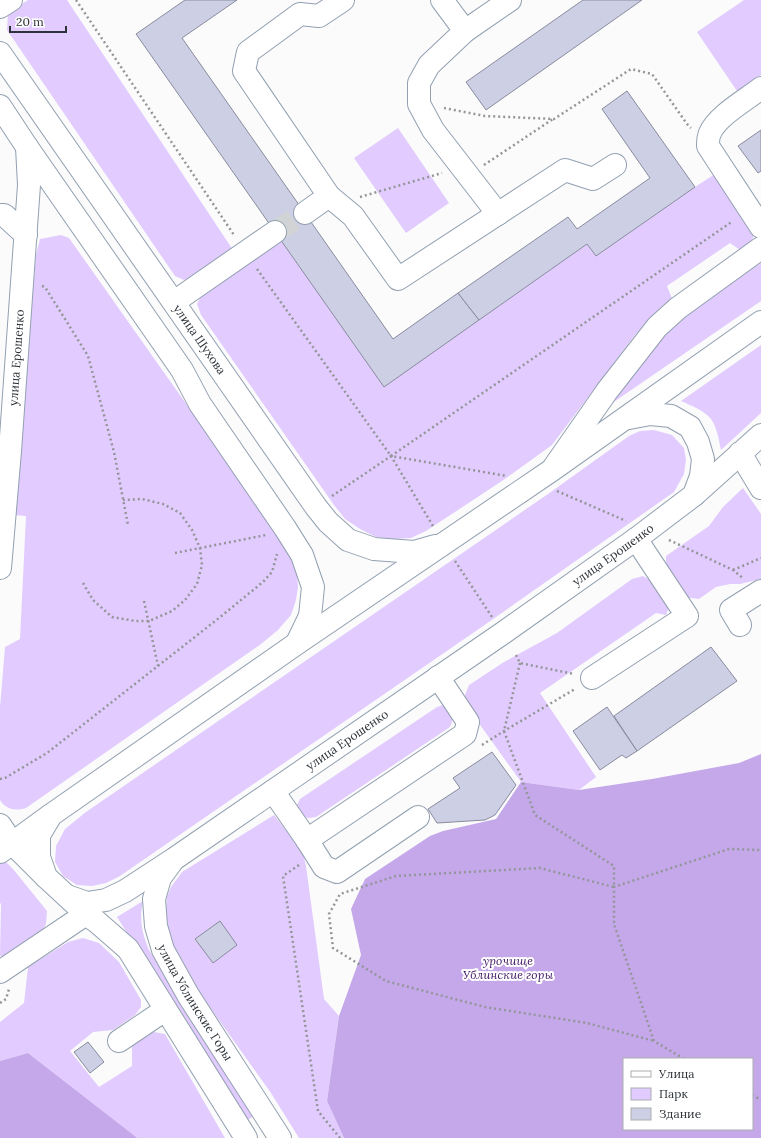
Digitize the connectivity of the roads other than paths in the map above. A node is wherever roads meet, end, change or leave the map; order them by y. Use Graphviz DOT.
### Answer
graph roads {
  1 [pos="11,0"];
  2 [pos="343,0"];
  3 [pos="442,0"];
  4 [pos="510,0"];
  5 [pos="0,7"];
  6 [pos="296,7"];
  7 [pos="465,31"];
  8 [pos="0,53"];
  9 [pos="761,88"];
  10 [pos="0,106"];
  11 [pos="27,147"];
  12 [pos="615,165"];
  13 [pos="329,196"];
  14 [pos="305,213"];
  15 [pos="498,214"];
  16 [pos="0,215"];
  17 [pos="761,228"];
  18 [pos="275,232"];
  19 [pos="26,235"];
  20 [pos="761,248"];
  21 [pos="174,302"];
  22 [pos="761,322"];
  23 [pos="625,419"];
  24 [pos="761,435"];
  25 [pos="5,452"];
  26 [pos="740,453"];
  27 [pos="544,476"];
  28 [pos="761,488"];
  29 [pos="694,495"];
  30 [pos="642,534"];
  31 [pos="444,544"];
  32 [pos="0,568"];
  33 [pos="760,591"];
  34 [pos="740,624"];
  35 [pos="296,644"];
  36 [pos="438,678"];
  37 [pos="592,678"];
  38 [pos="273,791"];
  39 [pos="0,814"];
  40 [pos="51,815"];
  41 [pos="418,817"];
  42 [pos="0,825"];
  43 [pos="307,840"];
  44 [pos="6,847"];
  45 [pos="174,859"];
  46 [pos="46,877"];
  47 [pos="65,895"];
  48 [pos="86,914"];
  49 [pos="0,972"];
  50 [pos="165,1010"];
  51 [pos="119,1041"];
  52 [pos="246,1138"];
  53 [pos="280,1138"];
  1 -- 5 [label="main road"];
  2 -- 6 [label="main road"];
  3 -- 7 [label="main road"];
  4 -- 7 [label="main road"];
  6 -- 13 [label="main road"];
  7 -- 15 [label="main road"];
  8 -- 21 [label="main road, улица Шухова"];
  9 -- 17 [label="main road"];
  10 -- 11 [label="main road"];
  11 -- 19 [label="main road, улица Ерошенко"];
  11 -- 35 [label="main road"];
  12 -- 15 [label="main road"];
  13 -- 14 [label="main road"];
  13 -- 15 [label="main road"];
  16 -- 19 [label="main road"];
  18 -- 21 [label="main road"];
  19 -- 25 [label="main road, улица Ерошенко"];
  20 -- 27 [label="main road, улица Ерошенко"];
  21 -- 31 [label="main road, улица Шухова"];
  22 -- 23 [label="main road, улица Ерошенко"];
  23 -- 27 [label="main road, улица Ерошенко"];
  23 -- 29 [label="main road, улица Ерошенко"];
  24 -- 26 [label="main road, улица Ерошенко"];
  25 -- 32 [label="main road, улица Ерошенко"];
  26 -- 28 [label="main road"];
  26 -- 29 [label="main road, улица Ерошенко"];
  27 -- 31 [label="main road, улица Ерошенко"];
  29 -- 30 [label="main road, улица Ерошенко"];
  30 -- 36 [label="main road, улица Ерошенко"];
  30 -- 37 [label="main road"];
  31 -- 35 [label="main road, улица Ерошенко"];
  33 -- 34 [label="main road"];
  35 -- 40 [label="main road, улица Ерошенко"];
  36 -- 38 [label="main road, улица Ерошенко"];
  36 -- 43 [label="main road"];
  38 -- 43 [label="main road"];
  38 -- 45 [label="main road, улица Ерошенко"];
  39 -- 40 [label="main road, улица Ерошенко"];
  40 -- 44 [label="main road, улица Ерошенко"];
  40 -- 46 [label="main road, улица Ерошенко"];
  41 -- 43 [label="main road"];
  42 -- 44 [label="main road"];
  44 -- 46 [label="main road"];
  45 -- 47 [label="main road, улица Ерошенко"];
  45 -- 53 [label="main road, улица Ублинские Горы"];
  46 -- 47 [label="main road, улица Ерошенко"];
  47 -- 48 [label="main road"];
  48 -- 49 [label="main road"];
  48 -- 50 [label="main road"];
  50 -- 51 [label="main road"];
  50 -- 52 [label="main road"];
}
